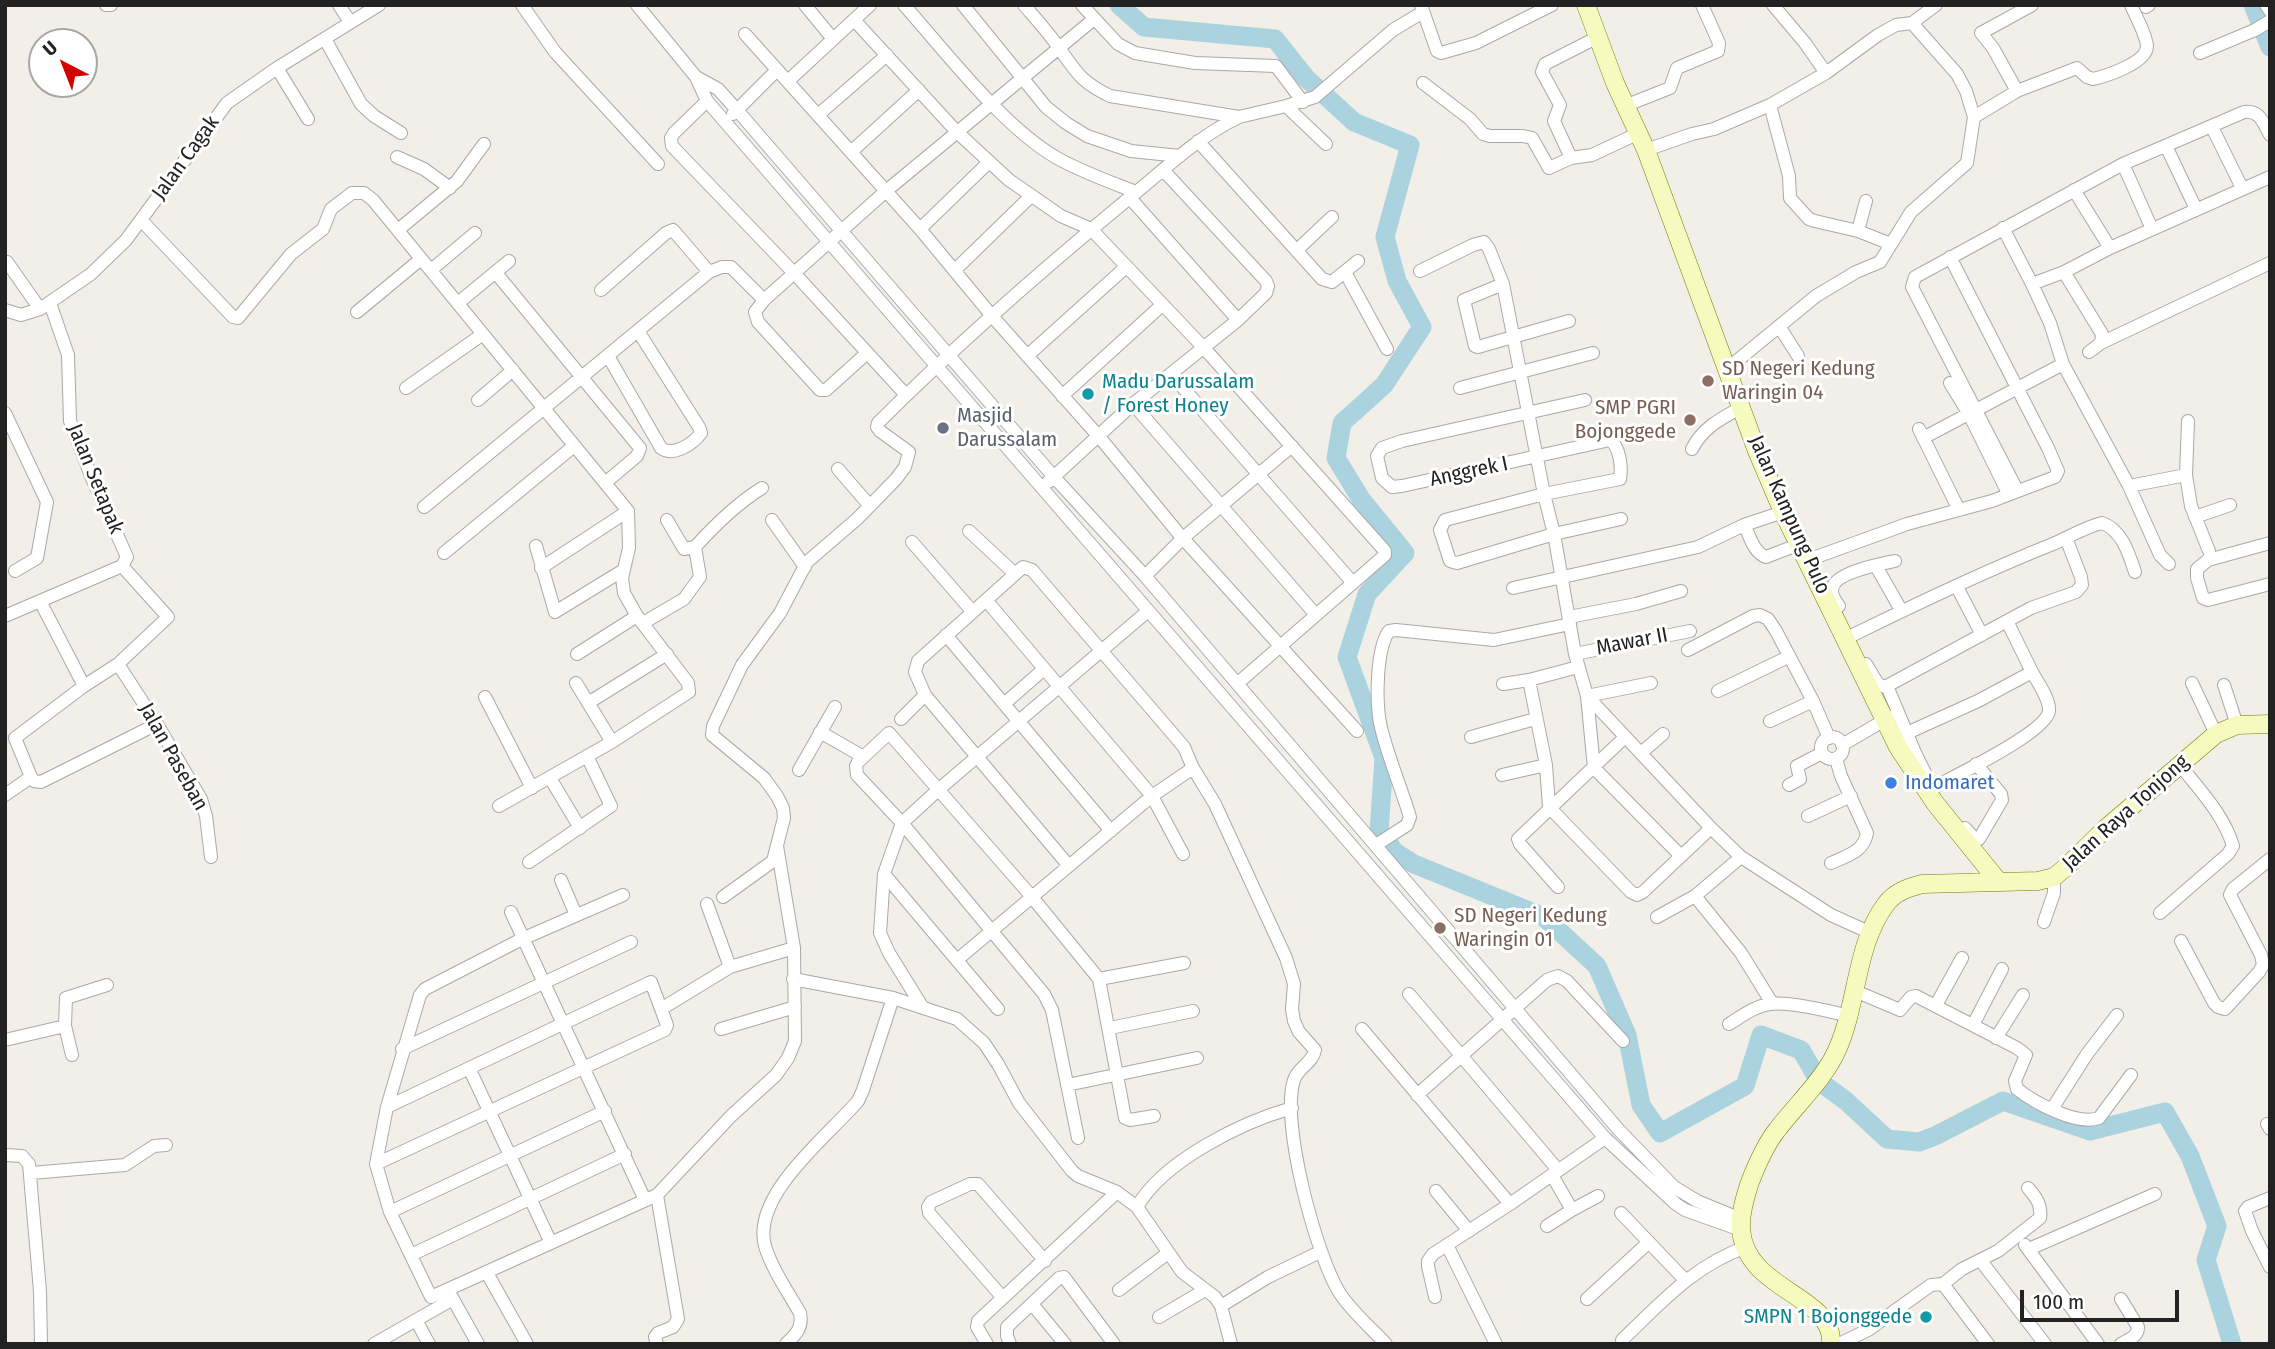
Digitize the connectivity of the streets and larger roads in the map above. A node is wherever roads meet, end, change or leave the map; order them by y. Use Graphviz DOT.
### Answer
graph roads {
  1 [pos="339,5"];
  2 [pos="379,5"];
  3 [pos="522,5"];
  4 [pos="638,5"];
  5 [pos="805,5"];
  6 [pos="904,5"];
  7 [pos="962,5"];
  8 [pos="1024,5"];
  9 [pos="1082,5"];
  10 [pos="1552,5"];
  11 [pos="1586,5"];
  12 [pos="1702,5"];
  13 [pos="1773,5"];
  14 [pos="1936,5"];
  15 [pos="2032,5"];
  16 [pos="2131,5"];
  17 [pos="2266,5"];
  18 [pos="865,7"];
  19 [pos="1422,8"];
  20 [pos="2270,11"];
  21 [pos="1094,19"];
  22 [pos="855,21"];
  23 [pos="350,22"];
  24 [pos="1912,23"];
  25 [pos="2263,25"];
  26 [pos="745,34"];
  27 [pos="1598,37"];
  28 [pos="325,39"];
  29 [pos="834,39"];
  30 [pos="1060,49"];
  31 [pos="2200,53"];
  32 [pos="887,55"];
  33 [pos="277,68"];
  34 [pos="777,70"];
  35 [pos="1826,74"];
  36 [pos="696,77"];
  37 [pos="1024,79"];
  38 [pos="788,81"];
  39 [pos="1423,83"];
  40 [pos="919,90"];
  41 [pos="2017,91"];
  42 [pos="1309,99"];
  43 [pos="707,101"];
  44 [pos="992,102"];
  45 [pos="1627,105"];
  46 [pos="1770,105"];
  47 [pos="1286,106"];
  48 [pos="737,110"];
  49 [pos="818,115"];
  50 [pos="1239,117"];
  51 [pos="1973,117"];
  52 [pos="308,118"];
  53 [pos="725,121"];
  54 [pos="2212,127"];
  55 [pos="956,131"];
  56 [pos="401,133"];
  57 [pos="1639,133"];
  58 [pos="2270,135"];
  59 [pos="1198,141"];
  60 [pos="484,144"];
  61 [pos="1326,144"];
  62 [pos="2166,146"];
  63 [pos="1646,150"];
  64 [pos="851,152"];
  65 [pos="1180,156"];
  66 [pos="397,157"];
  67 [pos="1571,158"];
  68 [pos="989,162"];
  69 [pos="658,164"];
  70 [pos="2123,164"];
  71 [pos="1164,171"];
  72 [pos="2270,177"];
  73 [pos="450,188"];
  74 [pos="2242,188"];
  75 [pos="2074,190"];
  76 [pos="886,191"];
  77 [pos="1133,195"];
  78 [pos="1030,197"];
  79 [pos="1866,201"];
  80 [pos="2196,209"];
  81 [pos="1332,217"];
  82 [pos="141,220"];
  83 [pos="2003,228"];
  84 [pos="920,229"];
  85 [pos="1091,229"];
  86 [pos="2152,229"];
  87 [pos="398,230"];
  88 [pos="843,230"];
  89 [pos="1858,231"];
  90 [pos="475,233"];
  91 [pos="831,242"];
  92 [pos="1891,243"];
  93 [pos="2110,248"];
  94 [pos="1297,250"];
  95 [pos="1950,257"];
  96 [pos="421,259"];
  97 [pos="509,261"];
  98 [pos="1358,261"];
  99 [pos="7,262"];
  100 [pos="2270,262"];
  101 [pos="1126,267"];
  102 [pos="431,270"];
  103 [pos="955,270"];
  104 [pos="1420,271"];
  105 [pos="496,272"];
  106 [pos="709,272"];
  107 [pos="1345,272"];
  108 [pos="2064,272"];
  109 [pos="795,274"];
  110 [pos="1503,284"];
  111 [pos="2032,284"];
  112 [pos="601,290"];
  113 [pos="764,300"];
  114 [pos="458,303"];
  115 [pos="1162,305"];
  116 [pos="45,306"];
  117 [pos="5,310"];
  118 [pos="357,312"];
  119 [pos="992,316"];
  120 [pos="1238,320"];
  121 [pos="1569,321"];
  122 [pos="1779,326"];
  123 [pos="638,331"];
  124 [pos="483,334"];
  125 [pos="1512,337"];
  126 [pos="2101,343"];
  127 [pos="1204,348"];
  128 [pos="1387,349"];
  129 [pos="2089,352"];
  130 [pos="867,353"];
  131 [pos="1593,353"];
  132 [pos="949,355"];
  133 [pos="608,356"];
  134 [pos="1027,356"];
  135 [pos="1798,356"];
  136 [pos="2063,364"];
  137 [pos="937,366"];
  138 [pos="1727,369"];
  139 [pos="513,370"];
  140 [pos="1522,373"];
  141 [pos="1171,374"];
  142 [pos="582,377"];
  143 [pos="1950,383"];
  144 [pos="2017,387"];
  145 [pos="406,388"];
  146 [pos="1460,388"];
  147 [pos="906,395"];
  148 [pos="1062,396"];
  149 [pos="478,400"];
  150 [pos="1585,400"];
  151 [pos="1133,404"];
  152 [pos="1742,407"];
  153 [pos="544,408"];
  154 [pos="1528,411"];
  155 [pos="1973,412"];
  156 [pos="5,413"];
  157 [pos="2188,421"];
  158 [pos="1097,435"];
  159 [pos="574,446"];
  160 [pos="1293,446"];
  161 [pos="1692,449"];
  162 [pos="1537,457"];
  163 [pos="838,469"];
  164 [pos="1259,474"];
  165 [pos="2186,475"];
  166 [pos="1054,477"];
  167 [pos="605,483"];
  168 [pos="2129,486"];
  169 [pos="1042,487"];
  170 [pos="762,488"];
  171 [pos="2013,492"];
  172 [pos="1544,494"];
  173 [pos="2230,505"];
  174 [pos="870,506"];
  175 [pos="1220,506"];
  176 [pos="424,507"];
  177 [pos="1959,510"];
  178 [pos="628,511"];
  179 [pos="1783,512"];
  180 [pos="2195,517"];
  181 [pos="1621,519"];
  182 [pos="667,520"];
  183 [pos="772,520"];
  184 [pos="1744,525"];
  185 [pos="969,531"];
  186 [pos="1554,534"];
  187 [pos="1183,538"];
  188 [pos="2066,538"];
  189 [pos="912,542"];
  190 [pos="2270,543"];
  191 [pos="536,546"];
  192 [pos="695,547"];
  193 [pos="2209,551"];
  194 [pos="1804,552"];
  195 [pos="444,553"];
  196 [pos="1895,561"];
  197 [pos="2169,564"];
  198 [pos="122,566"];
  199 [pos="1876,566"];
  200 [pos="541,568"];
  201 [pos="805,568"];
  202 [pos="622,571"];
  203 [pos="15,572"];
  204 [pos="2135,572"];
  205 [pos="1014,573"];
  206 [pos="1145,576"];
  207 [pos="1562,578"];
  208 [pos="1353,583"];
  209 [pos="2270,584"];
  210 [pos="1957,587"];
  211 [pos="1513,588"];
  212 [pos="1681,591"];
  213 [pos="986,600"];
  214 [pos="40,601"];
  215 [pos="1902,610"];
  216 [pos="972,611"];
  217 [pos="1149,611"];
  218 [pos="1316,615"];
  219 [pos="5,616"];
  220 [pos="640,619"];
  221 [pos="1570,621"];
  222 [pos="2007,621"];
  223 [pos="1690,631"];
  224 [pos="946,635"];
  225 [pos="1853,635"];
  226 [pos="1982,635"];
  227 [pos="1280,646"];
  228 [pos="1688,650"];
  229 [pos="1100,652"];
  230 [pos="577,654"];
  231 [pos="667,654"];
  232 [pos="1575,654"];
  233 [pos="1211,655"];
  234 [pos="1788,657"];
  235 [pos="118,663"];
  236 [pos="1578,667"];
  237 [pos="1044,668"];
  238 [pos="1198,668"];
  239 [pos="2032,672"];
  240 [pos="1529,680"];
  241 [pos="576,683"];
  242 [pos="1238,683"];
  243 [pos="1651,683"];
  244 [pos="2192,683"];
  245 [pos="1503,684"];
  246 [pos="2224,685"];
  247 [pos="84,686"];
  248 [pos="1887,686"];
  249 [pos="1059,687"];
  250 [pos="1718,691"];
  251 [pos="925,695"];
  252 [pos="1587,696"];
  253 [pos="485,697"];
  254 [pos="1813,701"];
  255 [pos="588,703"];
  256 [pos="1004,704"];
  257 [pos="835,707"];
  258 [pos="1891,717"];
  259 [pos="901,719"];
  260 [pos="1535,719"];
  261 [pos="1019,721"];
  262 [pos="1770,721"];
  263 [pos="157,724"];
  264 [pos="2270,724"];
  265 [pos="2237,725"];
  266 [pos="5,729"];
  267 [pos="1357,731"];
  268 [pos="820,732"];
  269 [pos="1907,733"];
  270 [pos="1663,734"];
  271 [pos="2216,734"];
  272 [pos="1283,736"];
  273 [pos="1471,737"];
  274 [pos="15,738"];
  275 [pos="1624,738"];
  276 [pos="1829,738"];
  277 [pos="612,742"];
  278 [pos="1842,745"];
  279 [pos="1269,749"];
  280 [pos="1642,753"];
  281 [pos="1822,753"];
  282 [pos="587,756"];
  283 [pos="862,756"];
  284 [pos="977,757"];
  285 [pos="1836,759"];
  286 [pos="1976,764"];
  287 [pos="1546,765"];
  288 [pos="2179,765"];
  289 [pos="1193,768"];
  290 [pos="1594,768"];
  291 [pos="799,770"];
  292 [pos="1502,775"];
  293 [pos="31,777"];
  294 [pos="550,778"];
  295 [pos="1790,785"];
  296 [pos="532,788"];
  297 [pos="1933,788"];
  298 [pos="938,790"];
  299 [pos="5,795"];
  300 [pos="1152,796"];
  301 [pos="1851,796"];
  302 [pos="499,806"];
  303 [pos="1549,807"];
  304 [pos="1808,816"];
  305 [pos="902,823"];
  306 [pos="580,828"];
  307 [pos="1710,828"];
  308 [pos="1111,831"];
  309 [pos="1379,840"];
  310 [pos="777,846"];
  311 [pos="1355,849"];
  312 [pos="1183,854"];
  313 [pos="1680,855"];
  314 [pos="211,856"];
  315 [pos="1741,857"];
  316 [pos="2270,859"];
  317 [pos="528,862"];
  318 [pos="1831,863"];
  319 [pos="1069,866"];
  320 [pos="884,874"];
  321 [pos="2054,877"];
  322 [pos="561,880"];
  323 [pos="1998,881"];
  324 [pos="1558,887"];
  325 [pos="623,895"];
  326 [pos="1695,896"];
  327 [pos="723,897"];
  328 [pos="1032,897"];
  329 [pos="707,904"];
  330 [pos="511,912"];
  331 [pos="2160,913"];
  332 [pos="576,915"];
  333 [pos="1657,917"];
  334 [pos="2044,922"];
  335 [pos="992,930"];
  336 [pos="1871,933"];
  337 [pos="522,939"];
  338 [pos="2182,941"];
  339 [pos="631,942"];
  340 [pos="794,948"];
  341 [pos="1962,958"];
  342 [pos="957,960"];
  343 [pos="1184,962"];
  344 [pos="730,967"];
  345 [pos="2002,969"];
  346 [pos="793,979"];
  347 [pos="1099,979"];
  348 [pos="542,983"];
  349 [pos="107,985"];
  350 [pos="1855,991"];
  351 [pos="1409,994"];
  352 [pos="2023,995"];
  353 [pos="893,998"];
  354 [pos="1772,1003"];
  355 [pos="1936,1005"];
  356 [pos="794,1007"];
  357 [pos="923,1008"];
  358 [pos="661,1009"];
  359 [pos="998,1009"];
  360 [pos="1517,1009"];
  361 [pos="1193,1011"];
  362 [pos="2117,1015"];
  363 [pos="1849,1016"];
  364 [pos="1503,1021"];
  365 [pos="564,1024"];
  366 [pos="1729,1024"];
  367 [pos="1973,1025"];
  368 [pos="65,1026"];
  369 [pos="1110,1028"];
  370 [pos="721,1029"];
  371 [pos="1362,1029"];
  372 [pos="1996,1038"];
  373 [pos="5,1040"];
  374 [pos="1623,1041"];
  375 [pos="402,1049"];
  376 [pos="72,1055"];
  377 [pos="1462,1057"];
  378 [pos="1196,1058"];
  379 [pos="469,1068"];
  380 [pos="584,1068"];
  381 [pos="1117,1073"];
  382 [pos="2131,1075"];
  383 [pos="1067,1085"];
  384 [pos="1417,1095"];
  385 [pos="387,1107"];
  386 [pos="1292,1108"];
  387 [pos="2052,1109"];
  388 [pos="605,1111"];
  389 [pos="490,1112"];
  390 [pos="1154,1116"];
  391 [pos="1078,1138"];
  392 [pos="1605,1138"];
  393 [pos="166,1145"];
  394 [pos="625,1154"];
  395 [pos="5,1155"];
  396 [pos="510,1156"];
  397 [pos="376,1164"];
  398 [pos="31,1173"];
  399 [pos="1555,1173"];
  400 [pos="2028,1188"];
  401 [pos="1436,1191"];
  402 [pos="1117,1192"];
  403 [pos="2155,1194"];
  404 [pos="1598,1196"];
  405 [pos="651,1197"];
  406 [pos="2270,1198"];
  407 [pos="531,1199"];
  408 [pos="1510,1204"];
  409 [pos="1137,1207"];
  410 [pos="1572,1210"];
  411 [pos="390,1212"];
  412 [pos="1621,1213"];
  413 [pos="1547,1226"];
  414 [pos="1469,1231"];
  415 [pos="1743,1232"];
  416 [pos="2018,1237"];
  417 [pos="1649,1242"];
  418 [pos="551,1243"];
  419 [pos="1447,1245"];
  420 [pos="2029,1249"];
  421 [pos="1320,1252"];
  422 [pos="1168,1253"];
  423 [pos="411,1255"];
  424 [pos="1045,1261"];
  425 [pos="1981,1261"];
  426 [pos="2270,1267"];
  427 [pos="487,1273"];
  428 [pos="1685,1280"];
  429 [pos="1943,1284"];
  430 [pos="1119,1290"];
  431 [pos="1205,1290"];
  432 [pos="451,1295"];
  433 [pos="1435,1297"];
  434 [pos="1003,1298"];
  435 [pos="1587,1299"];
  436 [pos="2121,1299"];
  437 [pos="1032,1304"];
  438 [pos="1221,1306"];
  439 [pos="1159,1317"];
  440 [pos="416,1320"];
  441 [pos="1622,1340"];
  442 [pos="376,1343"];
  443 [pos="41,1344"];
  444 [pos="429,1344"];
  445 [pos="478,1344"];
  446 [pos="527,1344"];
  447 [pos="657,1344"];
  448 [pos="786,1344"];
  449 [pos="987,1344"];
  450 [pos="1010,1344"];
  451 [pos="1065,1344"];
  452 [pos="1114,1344"];
  453 [pos="1231,1344"];
  454 [pos="1385,1344"];
  455 [pos="1496,1344"];
  456 [pos="1830,1344"];
  457 [pos="1839,1344"];
  458 [pos="1988,1344"];
  459 [pos="2045,1344"];
  460 [pos="2098,1344"];
  461 [pos="2121,1344"];
  1 -- 23 [label="street"];
  2 -- 23 [label="street, Jalan Cagak"];
  3 -- 69 [label="street"];
  4 -- 36 [label="street"];
  5 -- 29 [label="street"];
  6 -- 44 [label="street"];
  7 -- 37 [label="street"];
  8 -- 30 [label="street"];
  9 -- 21 [label="street"];
  10 -- 19 [label="street"];
  11 -- 27 [label="street, Jalan Kampung Pulo"];
  12 -- 45 [label="street"];
  13 -- 35 [label="street"];
  14 -- 24 [label="street"];
  15 -- 41 [label="street"];
  16 -- 41 [label="street"];
  17 -- 20 [label="street"];
  18 -- 22 [label="street"];
  19 -- 42 [label="street"];
  21 -- 30 [label="street"];
  21 -- 42 [label="street"];
  22 -- 29 [label="street"];
  22 -- 32 [label="street"];
  23 -- 28 [label="street, Jalan Cagak"];
  24 -- 35 [label="street"];
  24 -- 51 [label="street"];
  25 -- 31 [label="street"];
  26 -- 34 [label="street"];
  27 -- 45 [label="street, Jalan Kampung Pulo"];
  27 -- 67 [label="street"];
  28 -- 33 [label="street, Jalan Cagak"];
  28 -- 56 [label="street"];
  29 -- 38 [label="street"];
  30 -- 37 [label="street"];
  30 -- 50 [label="street"];
  32 -- 40 [label="street"];
  32 -- 49 [label="street"];
  33 -- 52 [label="street"];
  33 -- 82 [label="street, Jalan Cagak"];
  34 -- 38 [label="street"];
  34 -- 48 [label="street"];
  35 -- 46 [label="street"];
  36 -- 43 [label="street"];
  36 -- 48 [label="street"];
  37 -- 44 [label="street"];
  37 -- 65 [label="street"];
  38 -- 49 [label="street"];
  39 -- 67 [label="street"];
  40 -- 55 [label="street"];
  40 -- 64 [label="street"];
  41 -- 51 [label="street"];
  42 -- 47 [label="street"];
  43 -- 53 [label="street"];
  43 -- 109 [label="street"];
  44 -- 55 [label="street"];
  44 -- 77 [label="street"];
  45 -- 57 [label="street, Jalan Kampung Pulo"];
  46 -- 63 [label="street"];
  46 -- 89 [label="street"];
  47 -- 50 [label="street"];
  47 -- 61 [label="street"];
  48 -- 53 [label="street"];
  48 -- 88 [label="street"];
  49 -- 64 [label="street"];
  50 -- 59 [label="street"];
  51 -- 92 [label="street"];
  53 -- 91 [label="street"];
  54 -- 58 [label="street"];
  54 -- 62 [label="street"];
  54 -- 74 [label="street"];
  55 -- 68 [label="street"];
  55 -- 76 [label="street"];
  57 -- 63 [label="street, Jalan Kampung Pulo"];
  57 -- 67 [label="street"];
  59 -- 65 [label="street"];
  59 -- 94 [label="street"];
  60 -- 73 [label="street"];
  62 -- 70 [label="street"];
  62 -- 80 [label="street"];
  63 -- 138 [label="street, Jalan Kampung Pulo"];
  64 -- 76 [label="street"];
  65 -- 71 [label="street"];
  66 -- 73 [label="street"];
  68 -- 78 [label="street"];
  68 -- 84 [label="street"];
  70 -- 75 [label="street"];
  70 -- 86 [label="street"];
  71 -- 77 [label="street"];
  71 -- 120 [label="street"];
  72 -- 74 [label="street"];
  73 -- 87 [label="street"];
  74 -- 80 [label="street"];
  75 -- 83 [label="street"];
  75 -- 93 [label="street"];
  76 -- 84 [label="street"];
  76 -- 88 [label="street"];
  77 -- 85 [label="street"];
  77 -- 120 [label="street"];
  78 -- 85 [label="street"];
  78 -- 103 [label="street"];
  79 -- 89 [label="street"];
  80 -- 86 [label="street"];
  81 -- 94 [label="street"];
  82 -- 87 [label="street"];
  82 -- 116 [label="street, Jalan Cagak"];
  83 -- 95 [label="street"];
  83 -- 111 [label="street"];
  84 -- 103 [label="street"];
  85 -- 101 [label="street"];
  85 -- 119 [label="street"];
  86 -- 93 [label="street"];
  87 -- 96 [label="street"];
  88 -- 91 [label="street"];
  88 -- 132 [label="street"];
  89 -- 92 [label="street"];
  90 -- 102 [label="street"];
  91 -- 109 [label="street"];
  91 -- 137 [label="street"];
  92 -- 122 [label="street"];
  93 -- 108 [label="street"];
  94 -- 107 [label="street"];
  95 -- 144 [label="street"];
  95 -- 155 [label="street"];
  96 -- 102 [label="street"];
  96 -- 118 [label="street"];
  97 -- 105 [label="street"];
  98 -- 107 [label="street"];
  99 -- 116 [label="street"];
  100 -- 126 [label="street"];
  101 -- 115 [label="street"];
  101 -- 134 [label="street"];
  102 -- 114 [label="street"];
  103 -- 119 [label="street"];
  104 -- 110 [label="street"];
  105 -- 114 [label="street"];
  105 -- 142 [label="street"];
  106 -- 112 [label="street"];
  106 -- 113 [label="street"];
  106 -- 123 [label="street"];
  107 -- 128 [label="street"];
  108 -- 111 [label="street"];
  108 -- 126 [label="street"];
  109 -- 113 [label="street"];
  109 -- 130 [label="street"];
  110 -- 125 [label="street"];
  110 -- 125 [label="street"];
  111 -- 136 [label="street"];
  113 -- 130 [label="street"];
  114 -- 124 [label="street"];
  115 -- 127 [label="street"];
  115 -- 148 [label="street"];
  116 -- 117 [label="street"];
  116 -- 198 [label="street, Jalan Setapak"];
  119 -- 132 [label="street"];
  119 -- 134 [label="street"];
  120 -- 127 [label="street"];
  121 -- 125 [label="street"];
  122 -- 135 [label="street"];
  122 -- 138 [label="street"];
  123 -- 133 [label="street"];
  123 -- 133 [label="street"];
  124 -- 139 [label="street"];
  124 -- 145 [label="street"];
  125 -- 140 [label="street"];
  126 -- 129 [label="street"];
  127 -- 141 [label="street"];
  127 -- 160 [label="street"];
  130 -- 147 [label="street"];
  131 -- 140 [label="street"];
  132 -- 137 [label="street"];
  132 -- 166 [label="street"];
  133 -- 142 [label="street"];
  134 -- 148 [label="street"];
  136 -- 144 [label="street"];
  136 -- 168 [label="street"];
  137 -- 147 [label="street"];
  137 -- 169 [label="street"];
  138 -- 152 [label="street, Jalan Kampung Pulo"];
  139 -- 149 [label="street"];
  139 -- 153 [label="street"];
  140 -- 146 [label="street"];
  140 -- 154 [label="street"];
  141 -- 151 [label="street"];
  141 -- 164 [label="street"];
  142 -- 153 [label="street"];
  142 -- 167 [label="street"];
  143 -- 155 [label="street"];
  144 -- 155 [label="street"];
  144 -- 171 [label="street"];
  147 -- 174 [label="street"];
  148 -- 158 [label="street"];
  150 -- 154 [label="street"];
  151 -- 158 [label="street"];
  151 -- 175 [label="street"];
  152 -- 161 [label="street"];
  152 -- 179 [label="street, Jalan Kampung Pulo"];
  153 -- 159 [label="street"];
  153 -- 176 [label="street"];
  154 -- 162 [label="street"];
  154 -- 162 [label="street, Anggrek I"];
  155 -- 171 [label="street"];
  155 -- 177 [label="street"];
  156 -- 203 [label="street"];
  157 -- 165 [label="street"];
  158 -- 166 [label="street"];
  158 -- 187 [label="street"];
  159 -- 167 [label="street"];
  159 -- 195 [label="street"];
  160 -- 164 [label="street"];
  160 -- 208 [label="street"];
  162 -- 172 [label="street"];
  162 -- 172 [label="street, Anggrek I"];
  163 -- 174 [label="street"];
  164 -- 175 [label="street"];
  164 -- 208 [label="street"];
  165 -- 168 [label="street"];
  165 -- 180 [label="street"];
  166 -- 169 [label="street"];
  166 -- 206 [label="street"];
  167 -- 178 [label="street"];
  168 -- 197 [label="street"];
  169 -- 217 [label="street"];
  170 -- 192 [label="street"];
  171 -- 177 [label="street"];
  172 -- 186 [label="street"];
  172 -- 186 [label="street"];
  173 -- 180 [label="street"];
  174 -- 201 [label="street"];
  175 -- 187 [label="street"];
  175 -- 218 [label="street"];
  177 -- 194 [label="street"];
  178 -- 200 [label="street"];
  178 -- 202 [label="street"];
  179 -- 184 [label="street"];
  179 -- 194 [label="street, Jalan Kampung Pulo"];
  180 -- 193 [label="street"];
  181 -- 186 [label="street"];
  182 -- 192 [label="street"];
  183 -- 201 [label="street"];
  184 -- 194 [label="street"];
  184 -- 207 [label="street"];
  185 -- 205 [label="street"];
  186 -- 207 [label="street"];
  187 -- 206 [label="street"];
  187 -- 227 [label="street"];
  188 -- 204 [label="street"];
  188 -- 210 [label="street"];
  188 -- 222 [label="street"];
  189 -- 216 [label="street"];
  190 -- 209 [label="street"];
  191 -- 200 [label="street"];
  192 -- 220 [label="street"];
  194 -- 258 [label="street, Jalan Kampung Pulo"];
  196 -- 199 [label="street"];
  198 -- 214 [label="street"];
  198 -- 235 [label="street"];
  199 -- 215 [label="street"];
  199 -- 225 [label="street"];
  200 -- 202 [label="street"];
  201 -- 310 [label="street"];
  202 -- 220 [label="street"];
  205 -- 213 [label="street"];
  205 -- 229 [label="street"];
  206 -- 233 [label="street"];
  207 -- 211 [label="street"];
  207 -- 221 [label="street"];
  208 -- 218 [label="street"];
  210 -- 215 [label="street"];
  210 -- 226 [label="street"];
  212 -- 221 [label="street"];
  213 -- 216 [label="street"];
  213 -- 237 [label="street"];
  214 -- 219 [label="street"];
  214 -- 247 [label="street"];
  215 -- 225 [label="street"];
  216 -- 224 [label="street"];
  217 -- 229 [label="street"];
  217 -- 238 [label="street"];
  218 -- 227 [label="street"];
  220 -- 230 [label="street"];
  220 -- 231 [label="street"];
  221 -- 232 [label="street"];
  221 -- 309 [label="street"];
  222 -- 226 [label="street"];
  222 -- 239 [label="street"];
  223 -- 232 [label="street, Mawar II"];
  224 -- 251 [label="street"];
  224 -- 256 [label="street"];
  225 -- 248 [label="street"];
  226 -- 248 [label="street"];
  227 -- 242 [label="street"];
  227 -- 267 [label="street"];
  228 -- 234 [label="street"];
  229 -- 249 [label="street"];
  229 -- 289 [label="street"];
  231 -- 255 [label="street"];
  231 -- 277 [label="street"];
  232 -- 236 [label="street"];
  233 -- 238 [label="street"];
  233 -- 242 [label="street"];
  234 -- 250 [label="street"];
  234 -- 254 [label="street"];
  235 -- 247 [label="street"];
  235 -- 263 [label="street, Jalan Paseban"];
  236 -- 240 [label="street"];
  236 -- 252 [label="street"];
  237 -- 249 [label="street"];
  237 -- 256 [label="street"];
  238 -- 279 [label="street"];
  239 -- 269 [label="street"];
  239 -- 286 [label="street"];
  240 -- 245 [label="street"];
  240 -- 260 [label="street"];
  241 -- 255 [label="street"];
  242 -- 272 [label="street"];
  243 -- 252 [label="street"];
  244 -- 271 [label="street"];
  246 -- 265 [label="street"];
  247 -- 274 [label="street"];
  248 -- 258 [label="street"];
  249 -- 261 [label="street"];
  249 -- 300 [label="street"];
  251 -- 259 [label="street"];
  251 -- 284 [label="street"];
  252 -- 275 [label="street"];
  252 -- 290 [label="street"];
  253 -- 296 [label="street"];
  254 -- 262 [label="street"];
  254 -- 276 [label="street"];
  255 -- 277 [label="street"];
  256 -- 261 [label="street"];
  257 -- 268 [label="street"];
  258 -- 269 [label="street"];
  258 -- 278 [label="street"];
  258 -- 323 [label="street, Jalan Kampung Pulo"];
  260 -- 273 [label="street"];
  260 -- 287 [label="street"];
  261 -- 284 [label="street"];
  261 -- 308 [label="street"];
  263 -- 293 [label="street"];
  263 -- 314 [label="street, Jalan Paseban"];
  264 -- 265 [label="street, Jalan Raya Tonjong"];
  265 -- 271 [label="street, Jalan Raya Tonjong"];
  266 -- 274 [label="street"];
  268 -- 283 [label="street"];
  268 -- 291 [label="street"];
  269 -- 297 [label="street"];
  270 -- 280 [label="street"];
  271 -- 288 [label="street, Jalan Raya Tonjong"];
  272 -- 279 [label="street"];
  272 -- 309 [label="street"];
  274 -- 293 [label="street"];
  275 -- 280 [label="street"];
  275 -- 290 [label="street"];
  276 -- 278 [label="street"];
  276 -- 281 [label="street"];
  277 -- 282 [label="street"];
  278 -- 285 [label="street"];
  279 -- 311 [label="street"];
  280 -- 307 [label="street"];
  281 -- 285 [label="street"];
  281 -- 295 [label="street"];
  282 -- 294 [label="street"];
  282 -- 306 [label="street"];
  283 -- 298 [label="street"];
  283 -- 305 [label="street"];
  284 -- 298 [label="street"];
  284 -- 319 [label="street"];
  285 -- 301 [label="street"];
  286 -- 297 [label="street"];
  286 -- 297 [label="street"];
  287 -- 292 [label="street"];
  287 -- 303 [label="street"];
  288 -- 321 [label="street, Jalan Raya Tonjong"];
  288 -- 331 [label="street"];
  289 -- 300 [label="street"];
  289 -- 386 [label="street"];
  290 -- 303 [label="street"];
  290 -- 313 [label="street"];
  293 -- 299 [label="street"];
  294 -- 296 [label="street"];
  294 -- 306 [label="street"];
  296 -- 302 [label="street"];
  298 -- 305 [label="street"];
  298 -- 328 [label="street"];
  300 -- 308 [label="street"];
  300 -- 312 [label="street"];
  301 -- 304 [label="street"];
  301 -- 318 [label="street"];
  303 -- 313 [label="street"];
  303 -- 324 [label="street"];
  305 -- 320 [label="street"];
  305 -- 335 [label="street"];
  306 -- 317 [label="street"];
  307 -- 313 [label="street"];
  307 -- 315 [label="street"];
  308 -- 319 [label="street"];
  309 -- 311 [label="street"];
  309 -- 360 [label="street"];
  310 -- 327 [label="street"];
  310 -- 340 [label="street"];
  311 -- 364 [label="street"];
  315 -- 326 [label="street"];
  315 -- 336 [label="street"];
  316 -- 338 [label="street"];
  319 -- 328 [label="street"];
  320 -- 342 [label="street"];
  320 -- 357 [label="street"];
  321 -- 323 [label="street, Jalan Raya Tonjong"];
  321 -- 334 [label="street"];
  322 -- 332 [label="street"];
  323 -- 336 [label="street, Jalan Raya Tonjong"];
  325 -- 332 [label="street"];
  326 -- 333 [label="street"];
  326 -- 354 [label="street"];
  328 -- 335 [label="street"];
  328 -- 347 [label="street"];
  329 -- 344 [label="street"];
  330 -- 337 [label="street"];
  332 -- 337 [label="street"];
  335 -- 342 [label="street"];
  335 -- 383 [label="street"];
  336 -- 350 [label="street, Jalan Raya Tonjong"];
  337 -- 348 [label="street"];
  337 -- 375 [label="street"];
  339 -- 348 [label="street"];
  340 -- 344 [label="street"];
  340 -- 346 [label="street"];
  341 -- 355 [label="street"];
  342 -- 359 [label="street"];
  343 -- 347 [label="street"];
  344 -- 358 [label="street"];
  345 -- 367 [label="street"];
  346 -- 353 [label="street"];
  346 -- 356 [label="street"];
  347 -- 369 [label="street"];
  348 -- 365 [label="street"];
  348 -- 375 [label="street"];
  349 -- 368 [label="street"];
  350 -- 355 [label="street"];
  350 -- 363 [label="street, Jalan Raya Tonjong"];
  351 -- 377 [label="street"];
  352 -- 372 [label="street"];
  353 -- 357 [label="street"];
  353 -- 448 [label="street"];
  354 -- 363 [label="street"];
  354 -- 366 [label="street"];
  355 -- 367 [label="street"];
  356 -- 370 [label="street"];
  356 -- 405 [label="street"];
  357 -- 402 [label="street"];
  358 -- 365 [label="street"];
  358 -- 380 [label="street"];
  360 -- 364 [label="street"];
  360 -- 374 [label="street"];
  360 -- 415 [label="street"];
  361 -- 369 [label="street"];
  362 -- 387 [label="street"];
  363 -- 415 [label="street, Jalan Raya Tonjong"];
  364 -- 377 [label="street"];
  364 -- 392 [label="street"];
  365 -- 379 [label="street"];
  365 -- 380 [label="street"];
  367 -- 372 [label="street"];
  368 -- 373 [label="street"];
  368 -- 376 [label="street"];
  369 -- 381 [label="street"];
  371 -- 384 [label="street"];
  372 -- 387 [label="street"];
  375 -- 385 [label="street"];
  377 -- 384 [label="street"];
  377 -- 399 [label="street"];
  378 -- 381 [label="street"];
  379 -- 385 [label="street"];
  379 -- 389 [label="street"];
  380 -- 388 [label="street"];
  380 -- 389 [label="street"];
  381 -- 383 [label="street"];
  381 -- 390 [label="street"];
  382 -- 387 [label="street"];
  383 -- 391 [label="street"];
  384 -- 408 [label="street"];
  385 -- 397 [label="street"];
  386 -- 409 [label="street"];
  386 -- 421 [label="street"];
  388 -- 394 [label="street"];
  388 -- 396 [label="street"];
  389 -- 396 [label="street"];
  389 -- 397 [label="street"];
  392 -- 399 [label="street"];
  392 -- 415 [label="street"];
  393 -- 398 [label="street"];
  394 -- 405 [label="street"];
  394 -- 407 [label="street"];
  395 -- 398 [label="street"];
  396 -- 407 [label="street"];
  396 -- 411 [label="street"];
  397 -- 411 [label="street"];
  398 -- 443 [label="street"];
  399 -- 408 [label="street"];
  399 -- 410 [label="street"];
  400 -- 416 [label="street"];
  401 -- 414 [label="street"];
  402 -- 409 [label="street"];
  402 -- 424 [label="street"];
  403 -- 420 [label="street"];
  404 -- 410 [label="street"];
  405 -- 418 [label="street"];
  405 -- 447 [label="street"];
  406 -- 426 [label="street"];
  407 -- 418 [label="street"];
  407 -- 423 [label="street"];
  408 -- 414 [label="street"];
  409 -- 422 [label="street"];
  410 -- 413 [label="street"];
  411 -- 423 [label="street"];
  412 -- 417 [label="street"];
  414 -- 419 [label="street"];
  415 -- 428 [label="street"];
  415 -- 456 [label="street"];
  416 -- 420 [label="street"];
  416 -- 425 [label="street"];
  417 -- 428 [label="street"];
  417 -- 435 [label="street"];
  418 -- 427 [label="street"];
  419 -- 433 [label="street"];
  419 -- 455 [label="street"];
  420 -- 460 [label="street"];
  421 -- 438 [label="street"];
  421 -- 454 [label="street"];
  422 -- 430 [label="street"];
  422 -- 431 [label="street"];
  423 -- 432 [label="street"];
  424 -- 434 [label="street"];
  424 -- 434 [label="street"];
  425 -- 429 [label="street"];
  425 -- 459 [label="street"];
  427 -- 432 [label="street"];
  427 -- 446 [label="street"];
  428 -- 441 [label="street"];
  429 -- 457 [label="street"];
  429 -- 458 [label="street"];
  431 -- 438 [label="street"];
  431 -- 439 [label="street"];
  432 -- 440 [label="street"];
  432 -- 445 [label="street"];
  434 -- 449 [label="street"];
  436 -- 461 [label="street"];
  437 -- 450 [label="street"];
  437 -- 451 [label="street"];
  437 -- 452 [label="street"];
  438 -- 453 [label="street"];
  440 -- 442 [label="street"];
  440 -- 444 [label="street"];
}
